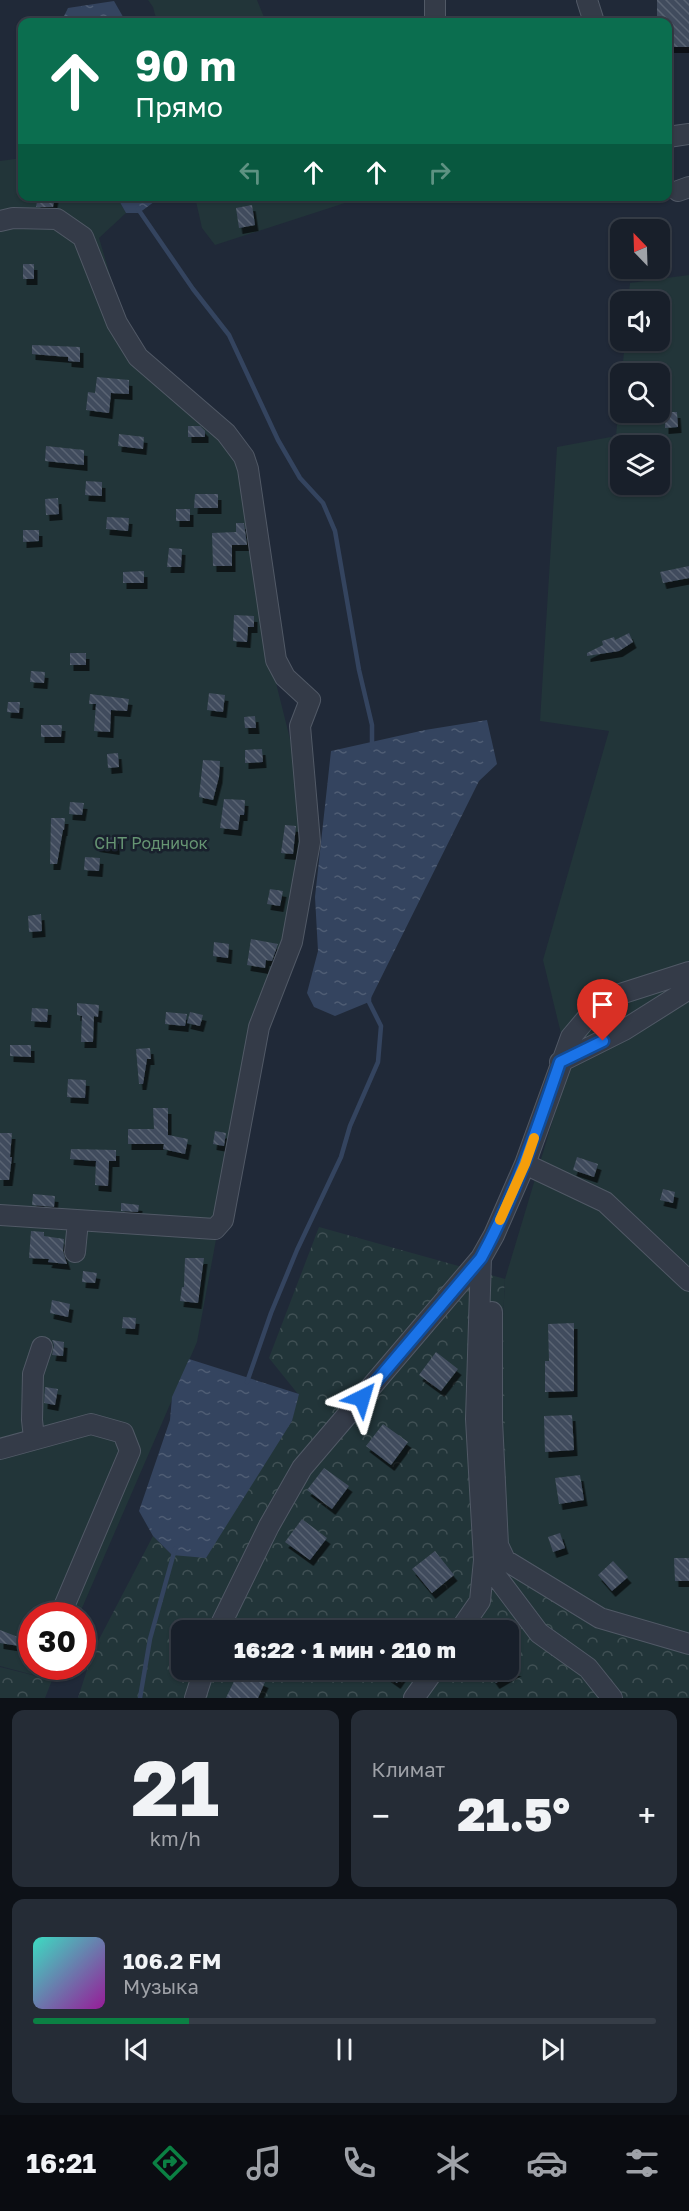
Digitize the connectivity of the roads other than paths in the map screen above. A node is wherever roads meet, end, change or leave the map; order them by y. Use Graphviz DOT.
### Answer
graph roads {
  1 [pos="435,0"];
  2 [pos="587,0"];
  3 [pos="435,18"];
  4 [pos="593,18"];
  5 [pos="689,134"];
  6 [pos="672,136"];
  7 [pos="0,221"];
  8 [pos="689,972"];
  9 [pos="689,989"];
  10 [pos="560,1062"];
  11 [pos="525,1164"];
  12 [pos="0,1215"];
  13 [pos="78,1221"];
  14 [pos="494,1235"];
  15 [pos="75,1252"];
  16 [pos="481,1258"];
  17 [pos="688,1284"];
  18 [pos="42,1347"];
  19 [pos="34,1438"];
  20 [pos="0,1449"];
  21 [pos="484,1560"];
  22 [pos="66,1602"];
  23 [pos="223,1620"];
  24 [pos="467,1620"];
  25 [pos="689,1644"];
  26 [pos="201,1680"];
  27 [pos="427,1680"];
  28 [pos="195,1698"];
  29 [pos="414,1698"];
  30 [pos="612,1698"];
  1 -- 3 [label="street"];
  2 -- 4 [label="street"];
  5 -- 6 [label="street"];
  7 -- 13 [label="street"];
  8 -- 10 [label="street"];
  9 -- 10 [label="street"];
  10 -- 11 [label="street"];
  11 -- 14 [label="street"];
  11 -- 17 [label="street"];
  12 -- 13 [label="street"];
  13 -- 15 [label="street"];
  14 -- 16 [label="street"];
  14 -- 25 [label="street"];
  16 -- 21 [label="street"];
  16 -- 23 [label="street"];
  18 -- 19 [label="street"];
  19 -- 20 [label="street"];
  19 -- 22 [label="street"];
  21 -- 24 [label="street"];
  21 -- 30 [label="street"];
  26 -- 28 [label="street"];
  27 -- 29 [label="street"];
}
